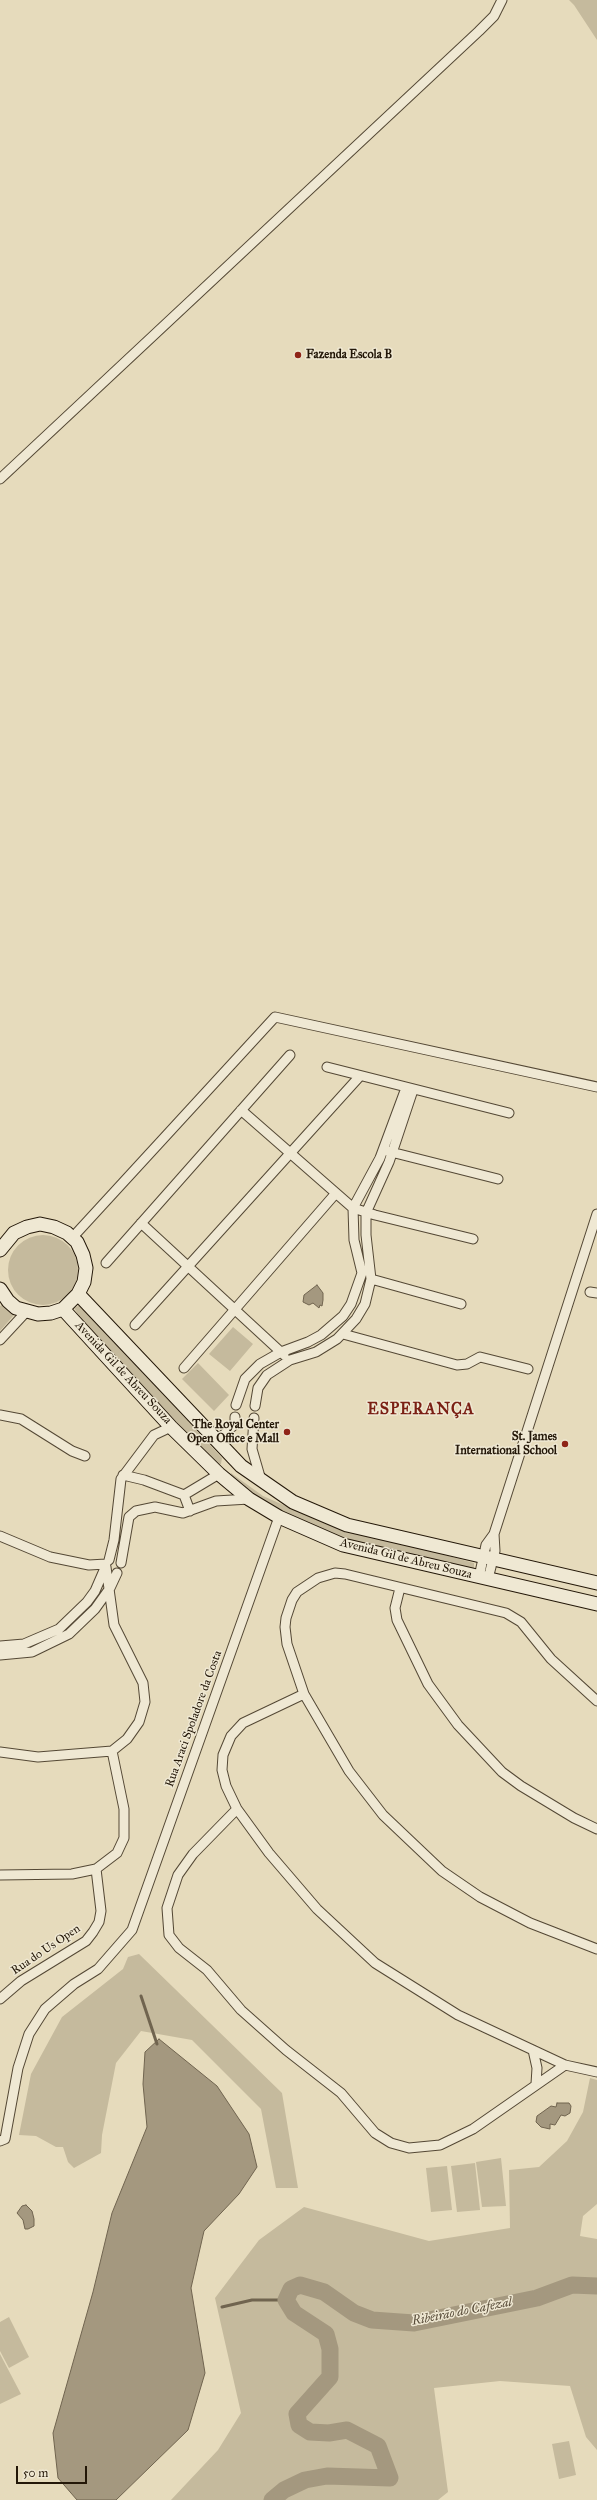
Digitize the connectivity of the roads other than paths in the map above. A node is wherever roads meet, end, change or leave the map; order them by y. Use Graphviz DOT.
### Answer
graph roads {
  1 [pos="502,0"];
  2 [pos="0,479"];
  3 [pos="290,1055"];
  4 [pos="327,1067"];
  5 [pos="360,1076"];
  6 [pos="597,1087"];
  7 [pos="409,1089"];
  8 [pos="241,1110"];
  9 [pos="509,1112"];
  10 [pos="388,1151"];
  11 [pos="290,1153"];
  12 [pos="498,1179"];
  13 [pos="336,1193"];
  14 [pos="353,1208"];
  15 [pos="366,1213"];
  16 [pos="597,1214"];
  17 [pos="142,1223"];
  18 [pos="72,1238"];
  19 [pos="473,1239"];
  20 [pos="1,1244"];
  21 [pos="106,1263"];
  22 [pos="189,1264"];
  23 [pos="371,1278"];
  24 [pos="1,1293"];
  25 [pos="78,1294"];
  26 [pos="461,1304"];
  27 [pos="63,1309"];
  28 [pos="236,1309"];
  29 [pos="26,1312"];
  30 [pos="135,1324"];
  31 [pos="343,1334"];
  32 [pos="0,1340"];
  33 [pos="281,1352"];
  34 [pos="290,1360"];
  35 [pos="184,1368"];
  36 [pos="528,1369"];
  37 [pos="236,1405"];
  38 [pos="255,1406"];
  39 [pos="0,1415"];
  40 [pos="235,1417"];
  41 [pos="254,1418"];
  42 [pos="171,1427"];
  43 [pos="217,1441"];
  44 [pos="85,1456"];
  45 [pos="219,1474"];
  46 [pos="123,1475"];
  47 [pos="262,1482"];
  48 [pos="184,1495"];
  49 [pos="249,1498"];
  50 [pos="190,1511"];
  51 [pos="279,1517"];
  52 [pos="0,1536"];
  53 [pos="488,1558"];
  54 [pos="121,1562"];
  55 [pos="107,1563"];
  56 [pos="117,1573"];
  57 [pos="483,1578"];
  58 [pos="597,1583"];
  59 [pos="110,1588"];
  60 [pos="400,1588"];
  61 [pos="597,1604"];
  62 [pos="0,1646"];
  63 [pos="0,1655"];
  64 [pos="304,1694"];
  65 [pos="597,1702"];
  66 [pos="112,1751"];
  67 [pos="0,1752"];
  68 [pos="237,1809"];
  69 [pos="597,1829"];
  70 [pos="96,1869"];
  71 [pos="0,1875"];
  72 [pos="597,1949"];
  73 [pos="0,1999"];
  74 [pos="532,2050"];
  75 [pos="565,2065"];
  76 [pos="597,2072"];
  77 [pos="536,2084"];
  78 [pos="3,2140"];
  1 -- 2 [label="street"];
  3 -- 8 [label="street"];
  4 -- 5 [label="street"];
  5 -- 7 [label="street"];
  5 -- 11 [label="street"];
  6 -- 18 [label="street"];
  7 -- 9 [label="street"];
  7 -- 10 [label="street"];
  8 -- 11 [label="street"];
  8 -- 17 [label="street"];
  10 -- 12 [label="street"];
  10 -- 14 [label="street"];
  10 -- 15 [label="street"];
  11 -- 13 [label="street"];
  11 -- 22 [label="street"];
  13 -- 14 [label="street"];
  13 -- 28 [label="street"];
  14 -- 15 [label="street"];
  14 -- 33 [label="street"];
  15 -- 19 [label="street"];
  15 -- 23 [label="street"];
  16 -- 53 [label="street"];
  17 -- 21 [label="street"];
  17 -- 22 [label="street"];
  18 -- 20 [label="street"];
  18 -- 25 [label="street"];
  22 -- 28 [label="street"];
  22 -- 30 [label="street"];
  23 -- 26 [label="street"];
  23 -- 31 [label="street"];
  24 -- 29 [label="street"];
  25 -- 27 [label="street"];
  25 -- 43 [label="street, Avenida Gil de Abreu Souza"];
  27 -- 29 [label="street"];
  27 -- 42 [label="street, Avenida Gil de Abreu Souza"];
  28 -- 33 [label="street"];
  28 -- 35 [label="street"];
  29 -- 32 [label="street"];
  31 -- 34 [label="street"];
  31 -- 36 [label="street"];
  33 -- 34 [label="street"];
  33 -- 37 [label="street"];
  34 -- 38 [label="street"];
  39 -- 44 [label="street"];
  40 -- 43 [label="street"];
  41 -- 47 [label="street"];
  42 -- 45 [label="street, Avenida Gil de Abreu Souza"];
  42 -- 46 [label="street"];
  43 -- 47 [label="street, Avenida Gil de Abreu Souza"];
  45 -- 47 [label="street"];
  45 -- 48 [label="street"];
  45 -- 49 [label="street, Avenida Gil de Abreu Souza"];
  46 -- 48 [label="street"];
  46 -- 55 [label="street"];
  47 -- 53 [label="street, Avenida Gil de Abreu Souza"];
  48 -- 50 [label="street"];
  49 -- 50 [label="street"];
  49 -- 51 [label="street, Avenida Gil de Abreu Souza"];
  50 -- 54 [label="street"];
  51 -- 57 [label="street, Avenida Gil de Abreu Souza"];
  51 -- 78 [label="street, Rua Araci Spoladore da Costa"];
  52 -- 55 [label="street"];
  53 -- 57 [label="street"];
  53 -- 58 [label="street, Avenida Gil de Abreu Souza"];
  54 -- 55 [label="street"];
  54 -- 56 [label="street"];
  55 -- 56 [label="street"];
  55 -- 59 [label="street"];
  55 -- 62 [label="street"];
  56 -- 59 [label="street"];
  57 -- 61 [label="street, Avenida Gil de Abreu Souza"];
  59 -- 63 [label="street"];
  59 -- 66 [label="street"];
  60 -- 64 [label="street"];
  60 -- 65 [label="street"];
  60 -- 69 [label="street"];
  64 -- 68 [label="street"];
  64 -- 72 [label="street"];
  66 -- 67 [label="street"];
  66 -- 70 [label="street"];
  68 -- 74 [label="street"];
  68 -- 77 [label="street"];
  70 -- 71 [label="street"];
  70 -- 73 [label="street, Rua do Us Open"];
  74 -- 75 [label="street"];
  74 -- 77 [label="street"];
  75 -- 76 [label="street"];
  75 -- 77 [label="street"];
}
